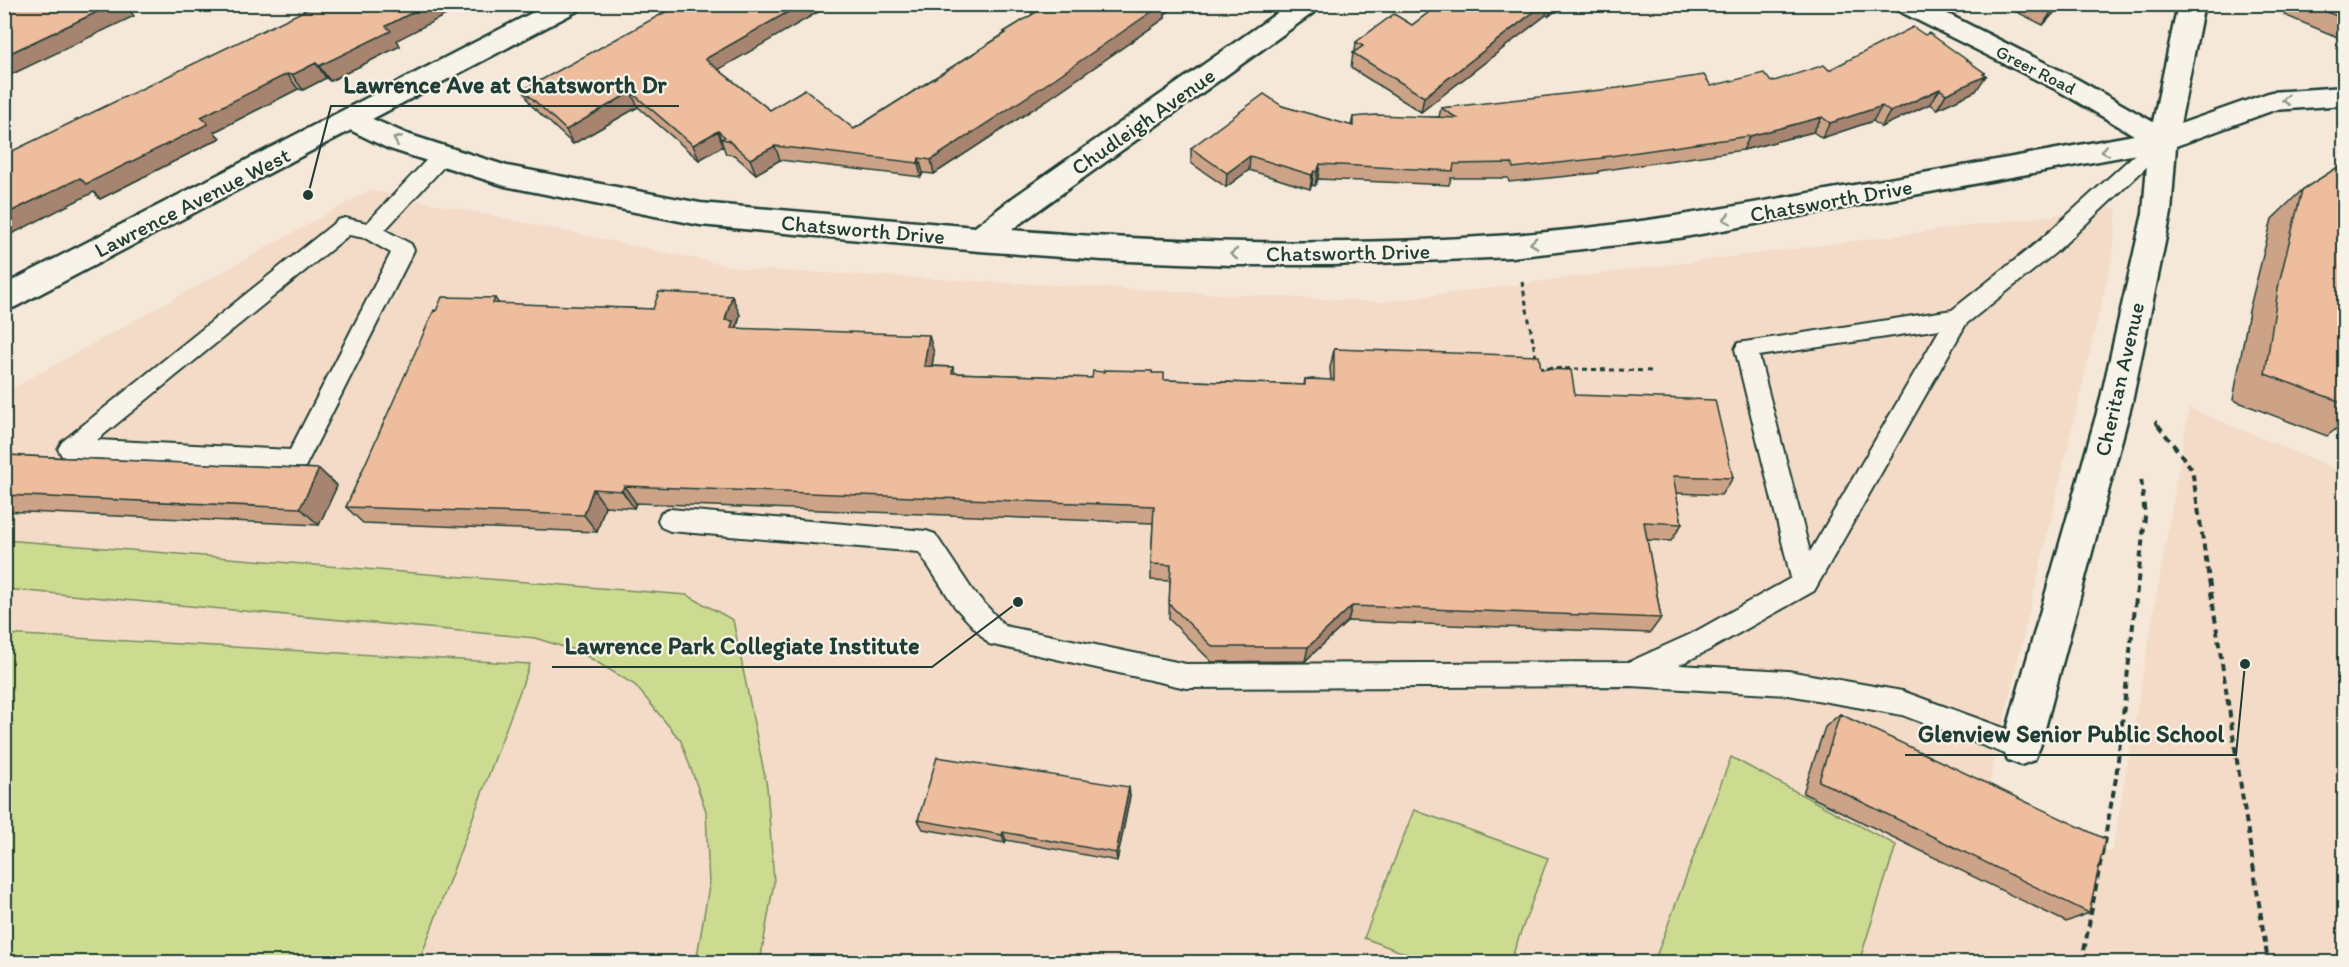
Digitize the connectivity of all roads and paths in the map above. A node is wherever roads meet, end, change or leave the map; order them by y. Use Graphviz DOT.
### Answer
graph roads {
  1 [pos="570,4"];
  2 [pos="1308,4"];
  3 [pos="1906,4"];
  4 [pos="2191,4"];
  5 [pos="2344,96"];
  6 [pos="352,119"];
  7 [pos="2163,140"];
  8 [pos="441,157"];
  9 [pos="372,232"];
  10 [pos="979,240"];
  11 [pos="1522,281"];
  12 [pos="4,299"];
  13 [pos="1958,318"];
  14 [pos="1653,371"];
  15 [pos="2150,428"];
  16 [pos="2140,472"];
  17 [pos="670,520"];
  18 [pos="1805,583"];
  19 [pos="1631,674"];
  20 [pos="2021,747"];
  21 [pos="2082,963"];
  22 [pos="2268,963"];
  1 -- 6 [label="street, Lawrence Avenue West"];
  2 -- 10 [label="street, Chudleigh Avenue"];
  3 -- 7 [label="street, Greer Road"];
  4 -- 7 [label="street, Cheritan Avenue"];
  5 -- 7 [label="street, Chatsworth Drive, one-way"];
  8 -- 6 [label="street, Chatsworth Drive, one-way"];
  6 -- 12 [label="street, Lawrence Avenue West"];
  7 -- 10 [label="street, Chatsworth Drive, one-way"];
  7 -- 13 [label="lane"];
  7 -- 20 [label="street, Cheritan Avenue"];
  8 -- 9 [label="lane"];
  8 -- 10 [label="street, Chatsworth Drive"];
  9 -- 9 [label="lane"];
  11 -- 14 [label="path"];
  13 -- 18 [label="lane"];
  13 -- 18 [label="lane"];
  15 -- 22 [label="path"];
  16 -- 21 [label="path"];
  17 -- 19 [label="lane"];
  18 -- 19 [label="lane"];
  19 -- 20 [label="lane"];
}
